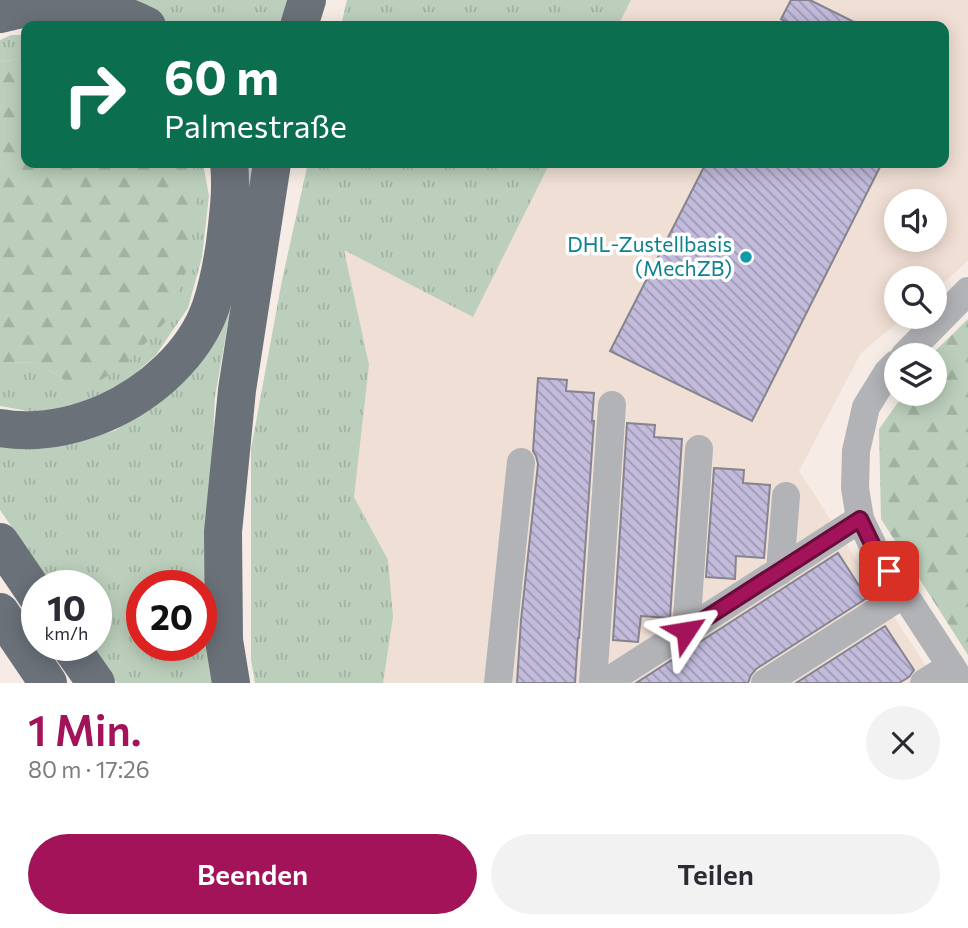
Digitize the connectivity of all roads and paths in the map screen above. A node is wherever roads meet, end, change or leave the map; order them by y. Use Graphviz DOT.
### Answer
graph roads {
  1 [pos="307,0"];
  2 [pos="0,15"];
  3 [pos="137,21"];
  4 [pos="301,21"];
  5 [pos="229,168"];
  6 [pos="271,168"];
  7 [pos="968,291"];
  8 [pos="917,343"];
  9 [pos="884,378"];
  10 [pos="612,405"];
  11 [pos="0,428"];
  12 [pos="699,449"];
  13 [pos="522,462"];
  14 [pos="786,496"];
  15 [pos="860,519"];
  16 [pos="0,542"];
  17 [pos="780,571"];
  18 [pos="21,573"];
  19 [pos="904,594"];
  20 [pos="0,612"];
  21 [pos="686,631"];
  22 [pos="81,661"];
  23 [pos="956,674"];
  24 [pos="48,683"];
  25 [pos="96,683"];
  26 [pos="232,683"];
  27 [pos="498,683"];
  28 [pos="593,683"];
  29 [pos="606,683"];
  30 [pos="765,683"];
  31 [pos="924,683"];
  1 -- 4 [label="highway"];
  2 -- 3 [label="highway"];
  5 -- 11 [label="highway"];
  6 -- 26 [label="highway"];
  7 -- 8 [label="street"];
  9 -- 15 [label="street"];
  10 -- 28 [label="street"];
  12 -- 21 [label="street"];
  13 -- 27 [label="street"];
  14 -- 17 [label="street"];
  15 -- 17 [label="street"];
  15 -- 19 [label="street"];
  16 -- 18 [label="highway"];
  17 -- 21 [label="street"];
  19 -- 23 [label="street"];
  19 -- 30 [label="street"];
  20 -- 24 [label="highway"];
  21 -- 29 [label="street"];
  22 -- 25 [label="highway"];
  23 -- 31 [label="street"];
}
